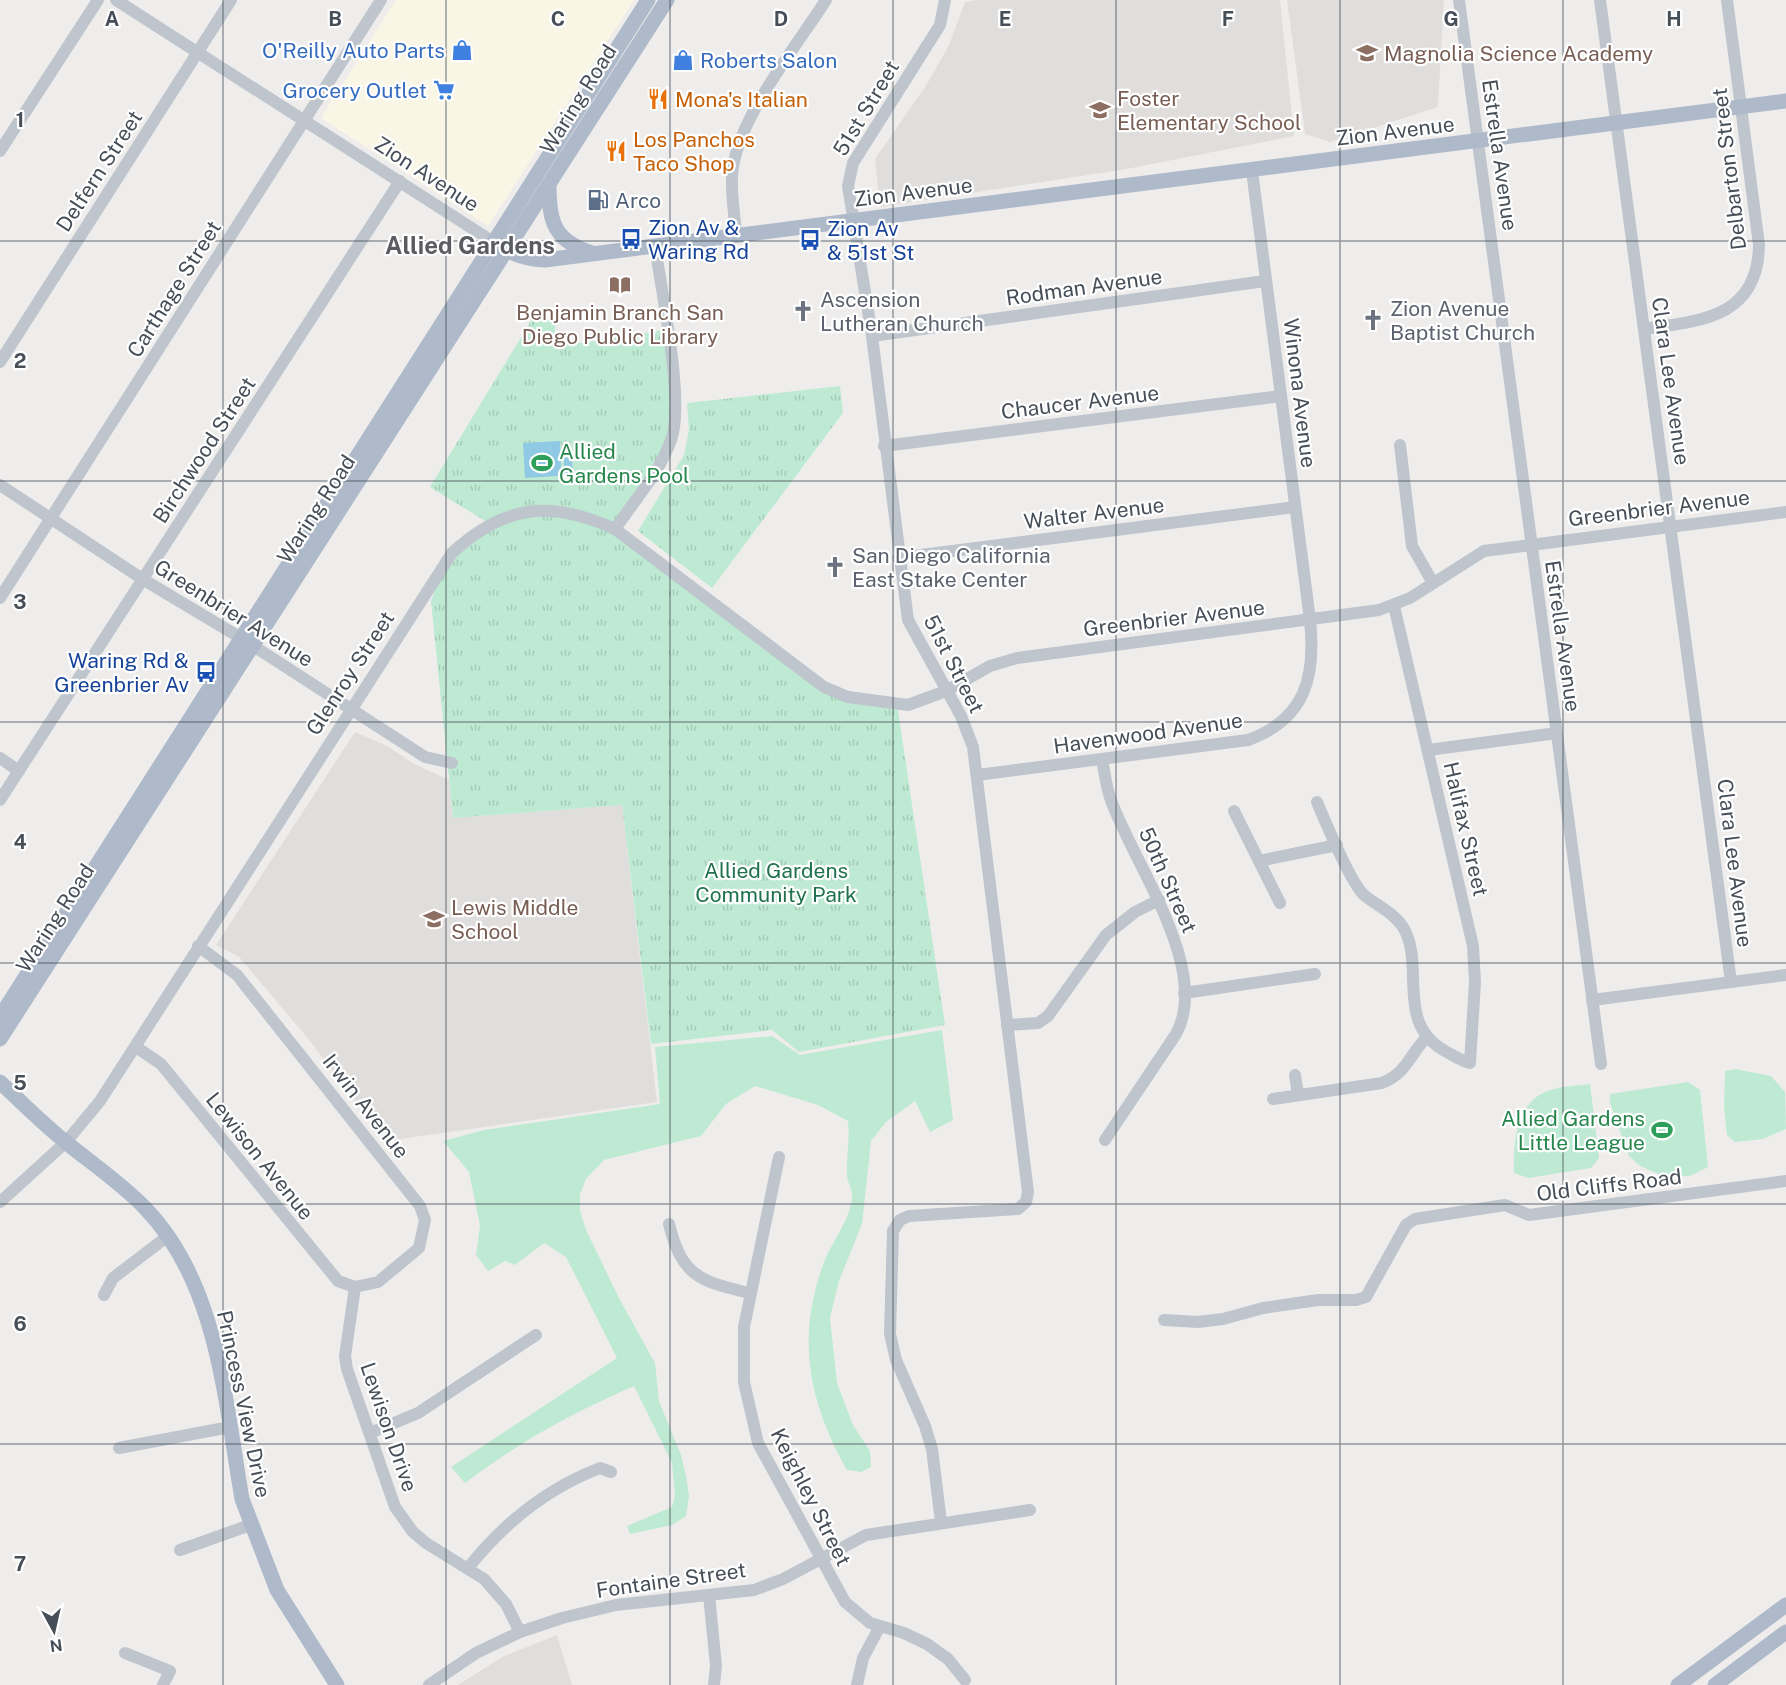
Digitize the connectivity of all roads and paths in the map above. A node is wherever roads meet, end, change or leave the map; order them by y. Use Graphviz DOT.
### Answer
graph roads {
  1 [pos="98,0"];
  2 [pos="116,0"];
  3 [pos="231,0"];
  4 [pos="381,0"];
  5 [pos="648,0"];
  6 [pos="667,0"];
  7 [pos="826,0"];
  8 [pos="945,0"];
  9 [pos="1459,0"];
  10 [pos="1600,0"];
  11 [pos="1727,0"];
  12 [pos="198,52"];
  13 [pos="1786,100"];
  14 [pos="1742,106"];
  15 [pos="305,119"];
  16 [pos="1617,123"];
  17 [pos="1479,141"];
  18 [pos="0,151"];
  19 [pos="1252,171"];
  20 [pos="400,181"];
  21 [pos="549,185"];
  22 [pos="853,221"];
  23 [pos="736,236"];
  24 [pos="655,245"];
  25 [pos="500,247"];
  26 [pos="594,253"];
  27 [pos="1265,281"];
  28 [pos="1644,329"];
  29 [pos="872,336"];
  30 [pos="0,362"];
  31 [pos="1281,396"];
  32 [pos="1400,445"];
  33 [pos="884,446"];
  34 [pos="0,485"];
  35 [pos="1295,507"];
  36 [pos="1786,512"];
  37 [pos="52,517"];
  38 [pos="1671,526"];
  39 [pos="615,529"];
  40 [pos="1531,545"];
  41 [pos="898,558"];
  42 [pos="144,580"];
  43 [pos="1433,583"];
  44 [pos="0,598"];
  45 [pos="1394,606"];
  46 [pos="1310,620"];
  47 [pos="247,642"];
  48 [pos="946,691"];
  49 [pos="351,709"];
  50 [pos="1557,733"];
  51 [pos="1428,750"];
  52 [pos="0,758"];
  53 [pos="1102,759"];
  54 [pos="452,763"];
  55 [pos="19,771"];
  56 [pos="977,775"];
  57 [pos="0,800"];
  58 [pos="1317,801"];
  59 [pos="1234,812"];
  60 [pos="1337,845"];
  61 [pos="1259,861"];
  62 [pos="1159,900"];
  63 [pos="1280,903"];
  64 [pos="198,946"];
  65 [pos="1315,974"];
  66 [pos="1786,975"];
  67 [pos="1731,982"];
  68 [pos="1184,993"];
  69 [pos="1593,1000"];
  70 [pos="0,1017"];
  71 [pos="1007,1025"];
  72 [pos="1427,1037"];
  73 [pos="0,1039"];
  74 [pos="136,1047"];
  75 [pos="1601,1064"];
  76 [pos="1295,1075"];
  77 [pos="0,1082"];
  78 [pos="1298,1095"];
  79 [pos="1273,1099"];
  80 [pos="1105,1140"];
  81 [pos="66,1142"];
  82 [pos="779,1157"];
  83 [pos="1786,1181"];
  84 [pos="0,1202"];
  85 [pos="669,1224"];
  86 [pos="168,1236"];
  87 [pos="355,1287"];
  88 [pos="749,1293"];
  89 [pos="104,1295"];
  90 [pos="1164,1320"];
  91 [pos="536,1335"];
  92 [pos="230,1426"];
  93 [pos="370,1433"];
  94 [pos="119,1448"];
  95 [pos="611,1472"];
  96 [pos="1030,1510"];
  97 [pos="941,1522"];
  98 [pos="250,1525"];
  99 [pos="180,1550"];
  100 [pos="819,1559"];
  101 [pos="468,1568"];
  102 [pos="709,1595"];
  103 [pos="1786,1605"];
  104 [pos="879,1628"];
  105 [pos="520,1632"];
  106 [pos="1786,1632"];
  107 [pos="125,1653"];
  108 [pos="965,1680"];
  109 [pos="163,1685"];
  110 [pos="337,1685"];
  111 [pos="429,1685"];
  112 [pos="714,1685"];
  113 [pos="857,1685"];
  114 [pos="1678,1685"];
  115 [pos="1715,1685"];
  1 -- 18 [label="street"];
  2 -- 12 [label="street, Zion Avenue"];
  3 -- 12 [label="street, Delfern Street"];
  4 -- 15 [label="street, Carthage Street"];
  5 -- 25 [label="main road, Waring Road"];
  6 -- 21 [label="main road, Waring Road"];
  7 -- 23 [label="street"];
  8 -- 22 [label="street, 51st Street"];
  9 -- 17 [label="street, Estrella Avenue"];
  10 -- 16 [label="street, Clara Lee Avenue"];
  11 -- 14 [label="street, Delbarton Street"];
  12 -- 15 [label="street, Zion Avenue"];
  12 -- 30 [label="street, Delfern Street"];
  13 -- 14 [label="main road, Zion Avenue"];
  14 -- 16 [label="main road, Zion Avenue"];
  14 -- 28 [label="street, Delbarton Street"];
  15 -- 20 [label="street, Zion Avenue"];
  15 -- 37 [label="street, Carthage Street"];
  16 -- 17 [label="main road, Zion Avenue"];
  16 -- 28 [label="street, Clara Lee Avenue"];
  17 -- 19 [label="main road, Zion Avenue"];
  17 -- 40 [label="street, Estrella Avenue"];
  19 -- 22 [label="main road, Zion Avenue"];
  19 -- 27 [label="street, Winona Avenue"];
  20 -- 25 [label="street, Zion Avenue"];
  20 -- 42 [label="street, Birchwood Street"];
  21 -- 25 [label="main road, Waring Road"];
  21 -- 26 [label="main road"];
  22 -- 23 [label="main road, Zion Avenue"];
  22 -- 29 [label="street, 51st Street"];
  23 -- 24 [label="main road, Zion Avenue"];
  24 -- 26 [label="main road, Zion Avenue"];
  24 -- 39 [label="street"];
  25 -- 26 [label="main road, Zion Avenue"];
  25 -- 47 [label="main road, Waring Road"];
  27 -- 29 [label="street, Rodman Avenue"];
  27 -- 31 [label="street, Winona Avenue"];
  28 -- 38 [label="street, Clara Lee Avenue"];
  29 -- 33 [label="street, 51st Street"];
  31 -- 33 [label="street, Chaucer Avenue"];
  31 -- 35 [label="street, Winona Avenue"];
  32 -- 43 [label="street"];
  33 -- 41 [label="street, 51st Street"];
  34 -- 37 [label="street, Greenbrier Avenue"];
  35 -- 41 [label="street, Walter Avenue"];
  35 -- 46 [label="street, Winona Avenue"];
  36 -- 38 [label="street, Greenbrier Avenue"];
  37 -- 42 [label="street, Greenbrier Avenue"];
  37 -- 44 [label="street, Carthage Street"];
  38 -- 40 [label="street, Greenbrier Avenue"];
  38 -- 67 [label="street, Clara Lee Avenue"];
  39 -- 48 [label="street, Greenbrier Avenue"];
  39 -- 49 [label="street, Glenroy Street"];
  40 -- 43 [label="street, Greenbrier Avenue"];
  40 -- 50 [label="street, Estrella Avenue"];
  41 -- 48 [label="street, 51st Street"];
  42 -- 47 [label="street, Greenbrier Avenue"];
  42 -- 55 [label="street, Birchwood Street"];
  43 -- 45 [label="street, Greenbrier Avenue"];
  45 -- 46 [label="street, Greenbrier Avenue"];
  45 -- 51 [label="street, Halifax Street"];
  46 -- 48 [label="street, Greenbrier Avenue"];
  46 -- 53 [label="street, Havenwood Avenue"];
  47 -- 49 [label="street, Greenbrier Avenue"];
  47 -- 70 [label="main road, Waring Road"];
  47 -- 73 [label="main road, Waring Road"];
  48 -- 56 [label="street, 51st Street"];
  49 -- 54 [label="street, Greenbrier Avenue"];
  49 -- 64 [label="street, Glenroy Street"];
  50 -- 51 [label="street"];
  50 -- 69 [label="street, Estrella Avenue"];
  51 -- 72 [label="street, Halifax Street"];
  52 -- 55 [label="street"];
  53 -- 56 [label="street, Havenwood Avenue"];
  53 -- 62 [label="street, 50th Street"];
  55 -- 57 [label="street, Birchwood Street"];
  56 -- 71 [label="street, 51st Street"];
  58 -- 60 [label="street"];
  59 -- 61 [label="street"];
  60 -- 61 [label="street"];
  60 -- 72 [label="street"];
  61 -- 63 [label="street"];
  62 -- 68 [label="street, 50th Street"];
  62 -- 71 [label="street"];
  64 -- 74 [label="street, Glenroy Street"];
  64 -- 87 [label="street, Irwin Avenue"];
  65 -- 68 [label="street"];
  66 -- 67 [label="street"];
  67 -- 69 [label="street"];
  68 -- 80 [label="street, 50th Street"];
  69 -- 75 [label="street, Estrella Avenue"];
  71 -- 97 [label="street, 51st Street"];
  72 -- 78 [label="street"];
  74 -- 81 [label="street, Glenroy Street"];
  74 -- 87 [label="street, Lewison Avenue"];
  76 -- 78 [label="street"];
  77 -- 81 [label="main road, Princess View Drive"];
  78 -- 79 [label="street"];
  81 -- 84 [label="street, Glenroy Street"];
  81 -- 86 [label="main road, Princess View Drive"];
  82 -- 88 [label="street, Keighley Street"];
  83 -- 90 [label="street, Old Cliffs Road"];
  85 -- 88 [label="street"];
  86 -- 89 [label="street"];
  86 -- 92 [label="main road, Princess View Drive"];
  87 -- 93 [label="street, Lewison Drive"];
  88 -- 100 [label="street, Keighley Street"];
  91 -- 93 [label="street"];
  92 -- 94 [label="street"];
  92 -- 98 [label="main road, Princess View Drive"];
  93 -- 101 [label="street, Lewison Drive"];
  95 -- 101 [label="street"];
  96 -- 97 [label="street, Fontaine Street"];
  97 -- 100 [label="street, Fontaine Street"];
  98 -- 99 [label="street"];
  98 -- 110 [label="main road, Princess View Drive"];
  100 -- 102 [label="street, Fontaine Street"];
  100 -- 104 [label="street, Keighley Street"];
  101 -- 105 [label="street, Lewison Drive"];
  102 -- 105 [label="street, Fontaine Street"];
  102 -- 112 [label="street"];
  103 -- 114 [label="main road"];
  104 -- 108 [label="street, Keighley Street"];
  104 -- 113 [label="street"];
  105 -- 111 [label="street, Fontaine Street"];
  106 -- 115 [label="main road"];
  107 -- 109 [label="street"];
}
